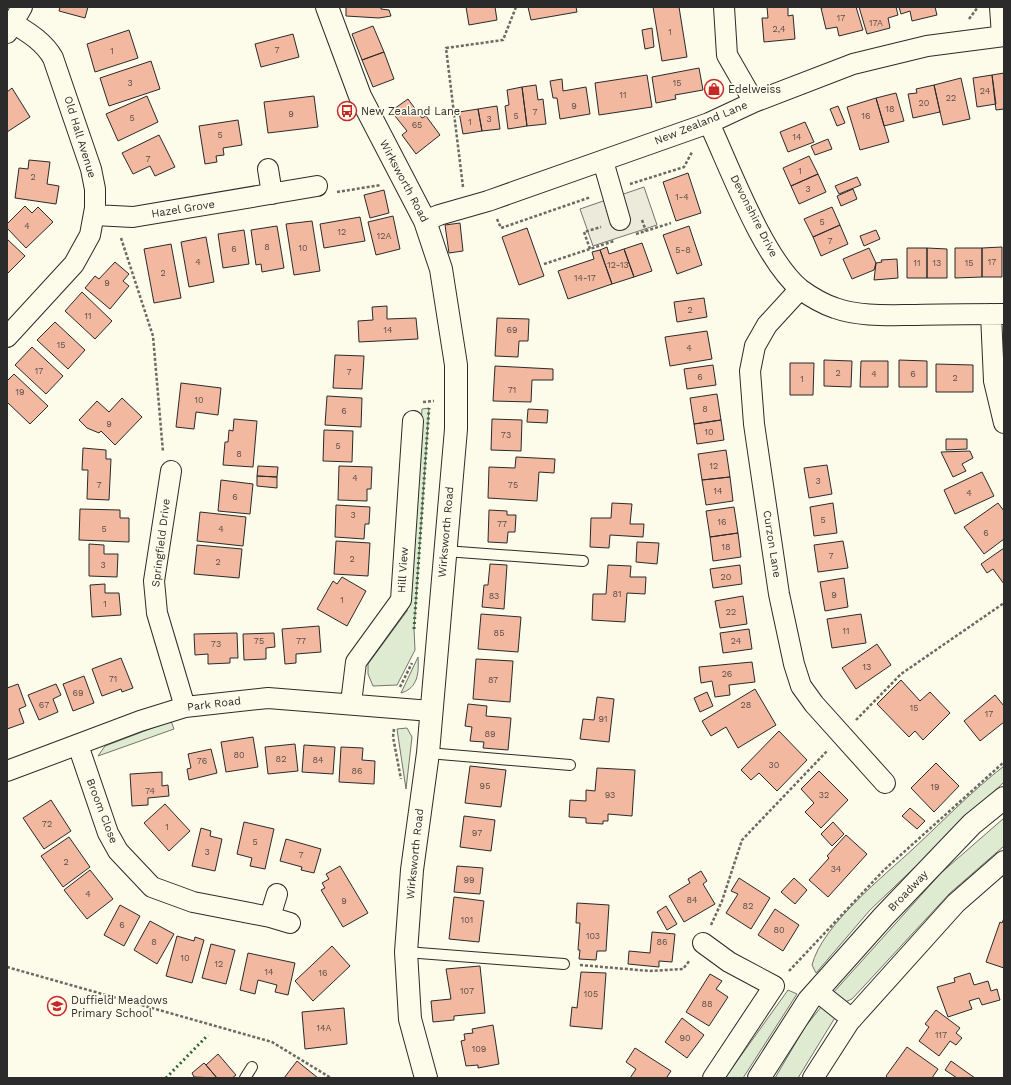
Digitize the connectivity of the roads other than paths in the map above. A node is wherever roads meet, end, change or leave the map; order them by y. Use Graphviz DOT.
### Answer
graph roads {
  1 [pos="327,7"];
  2 [pos="724,7"];
  3 [pos="1000,7"];
  4 [pos="14,21"];
  5 [pos="1003,36"];
  6 [pos="754,102"];
  7 [pos="709,123"];
  8 [pos="603,161"];
  9 [pos="268,169"];
  10 [pos="317,186"];
  11 [pos="272,194"];
  12 [pos="94,215"];
  13 [pos="620,220"];
  14 [pos="425,221"];
  15 [pos="800,289"];
  16 [pos="998,314"];
  17 [pos="7,337"];
  18 [pos="413,421"];
  19 [pos="1004,423"];
  20 [pos="171,471"];
  21 [pos="445,552"];
  22 [pos="583,561"];
  23 [pos="351,703"];
  24 [pos="184,707"];
  25 [pos="431,711"];
  26 [pos="78,745"];
  27 [pos="428,753"];
  28 [pos="570,765"];
  29 [pos="7,771"];
  30 [pos="885,783"];
  31 [pos="1004,798"];
  32 [pos="1004,861"];
  33 [pos="277,894"];
  34 [pos="270,917"];
  35 [pos="290,923"];
  36 [pos="702,943"];
  37 [pos="406,952"];
  38 [pos="564,964"];
  39 [pos="818,992"];
  40 [pos="852,1018"];
  41 [pos="252,1067"];
  42 [pos="246,1078"];
  43 [pos="426,1078"];
  44 [pos="713,1078"];
  45 [pos="759,1078"];
  46 [pos="813,1078"];
  1 -- 14 [label="street, Wirksworth Road"];
  2 -- 6 [label="street"];
  3 -- 5 [label="street"];
  4 -- 12 [label="street, Old Hall Avenue"];
  5 -- 6 [label="street, New Zealand Lane"];
  6 -- 7 [label="street, New Zealand Lane"];
  7 -- 8 [label="street, New Zealand Lane"];
  7 -- 15 [label="street, Devonshire Drive"];
  8 -- 13 [label="street"];
  8 -- 14 [label="street, New Zealand Lane"];
  9 -- 11 [label="street"];
  10 -- 11 [label="street, Hazel Grove"];
  11 -- 12 [label="street, Hazel Grove"];
  12 -- 17 [label="street, Old Hall Avenue"];
  14 -- 21 [label="street, Wirksworth Road"];
  15 -- 16 [label="street, Devonshire Drive"];
  15 -- 30 [label="street, Curzon Lane"];
  16 -- 19 [label="street"];
  18 -- 23 [label="street, Hill View"];
  20 -- 24 [label="street, Springfield Drive"];
  21 -- 22 [label="lane"];
  21 -- 25 [label="street, Wirksworth Road"];
  23 -- 24 [label="street, Park Road"];
  23 -- 25 [label="street, Park Road"];
  24 -- 26 [label="street, Park Road"];
  25 -- 27 [label="street, Wirksworth Road"];
  26 -- 29 [label="street, Park Road"];
  26 -- 34 [label="street, Broom Close"];
  27 -- 28 [label="lane"];
  27 -- 37 [label="street, Wirksworth Road"];
  31 -- 39 [label="street, Broadway"];
  32 -- 40 [label="street"];
  33 -- 34 [label="street"];
  34 -- 35 [label="street, Broom Close"];
  36 -- 44 [label="street"];
  37 -- 38 [label="lane"];
  37 -- 43 [label="street, Wirksworth Road"];
  39 -- 40 [label="street"];
  39 -- 45 [label="street, Broadway"];
  40 -- 46 [label="street"];
  41 -- 42 [label="lane"];
}
